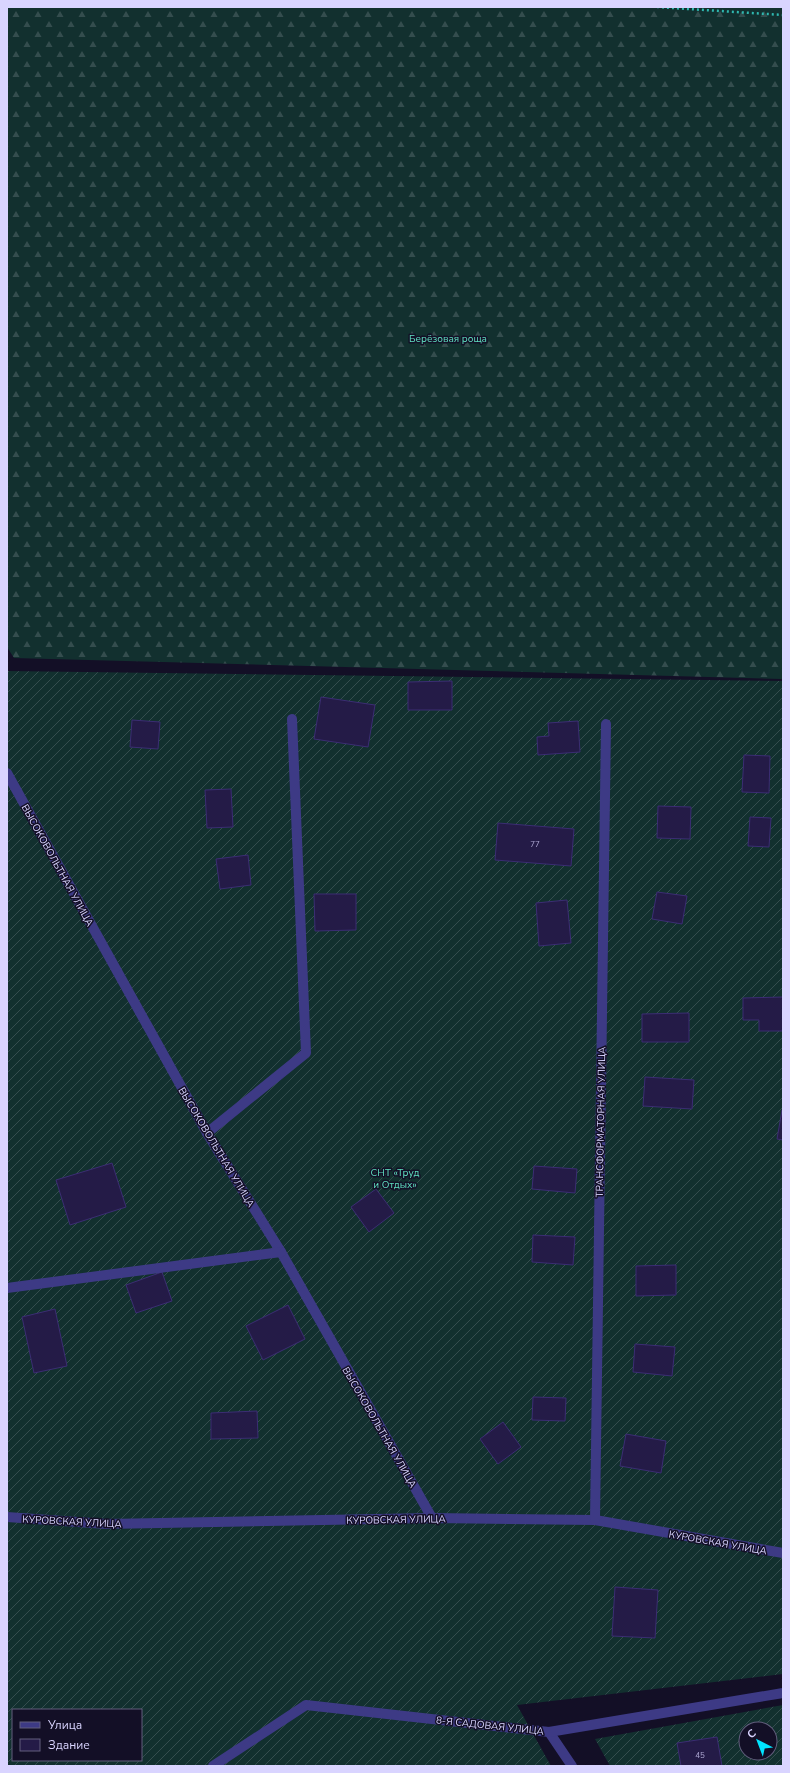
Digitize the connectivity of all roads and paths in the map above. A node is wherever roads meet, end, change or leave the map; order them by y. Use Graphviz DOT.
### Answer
graph roads {
  1 [pos="657,7"];
  2 [pos="783,15"];
  3 [pos="292,719"];
  4 [pos="606,724"];
  5 [pos="7,773"];
  6 [pos="207,1132"];
  7 [pos="281,1252"];
  8 [pos="7,1288"];
  9 [pos="7,1517"];
  10 [pos="432,1518"];
  11 [pos="596,1520"];
  12 [pos="783,1553"];
  13 [pos="783,1693"];
  14 [pos="549,1732"];
  15 [pos="213,1766"];
  16 [pos="572,1766"];
  1 -- 2 [label="path"];
  3 -- 6 [label="street"];
  4 -- 11 [label="street, ТРАНСФОРМАТОРНАЯ УЛИЦА"];
  5 -- 6 [label="street, ВЫСОКОВОЛЬТНАЯ УЛИЦА"];
  6 -- 7 [label="street, ВЫСОКОВОЛЬТНАЯ УЛИЦА"];
  7 -- 8 [label="street"];
  7 -- 10 [label="street, ВЫСОКОВОЛЬТНАЯ УЛИЦА"];
  9 -- 10 [label="street, КУРОВСКАЯ УЛИЦА"];
  10 -- 11 [label="street, КУРОВСКАЯ УЛИЦА"];
  11 -- 12 [label="street, КУРОВСКАЯ УЛИЦА"];
  13 -- 14 [label="street, 8-Я САДОВАЯ УЛИЦА"];
  14 -- 15 [label="street, 8-Я САДОВАЯ УЛИЦА"];
  14 -- 16 [label="street"];
}
